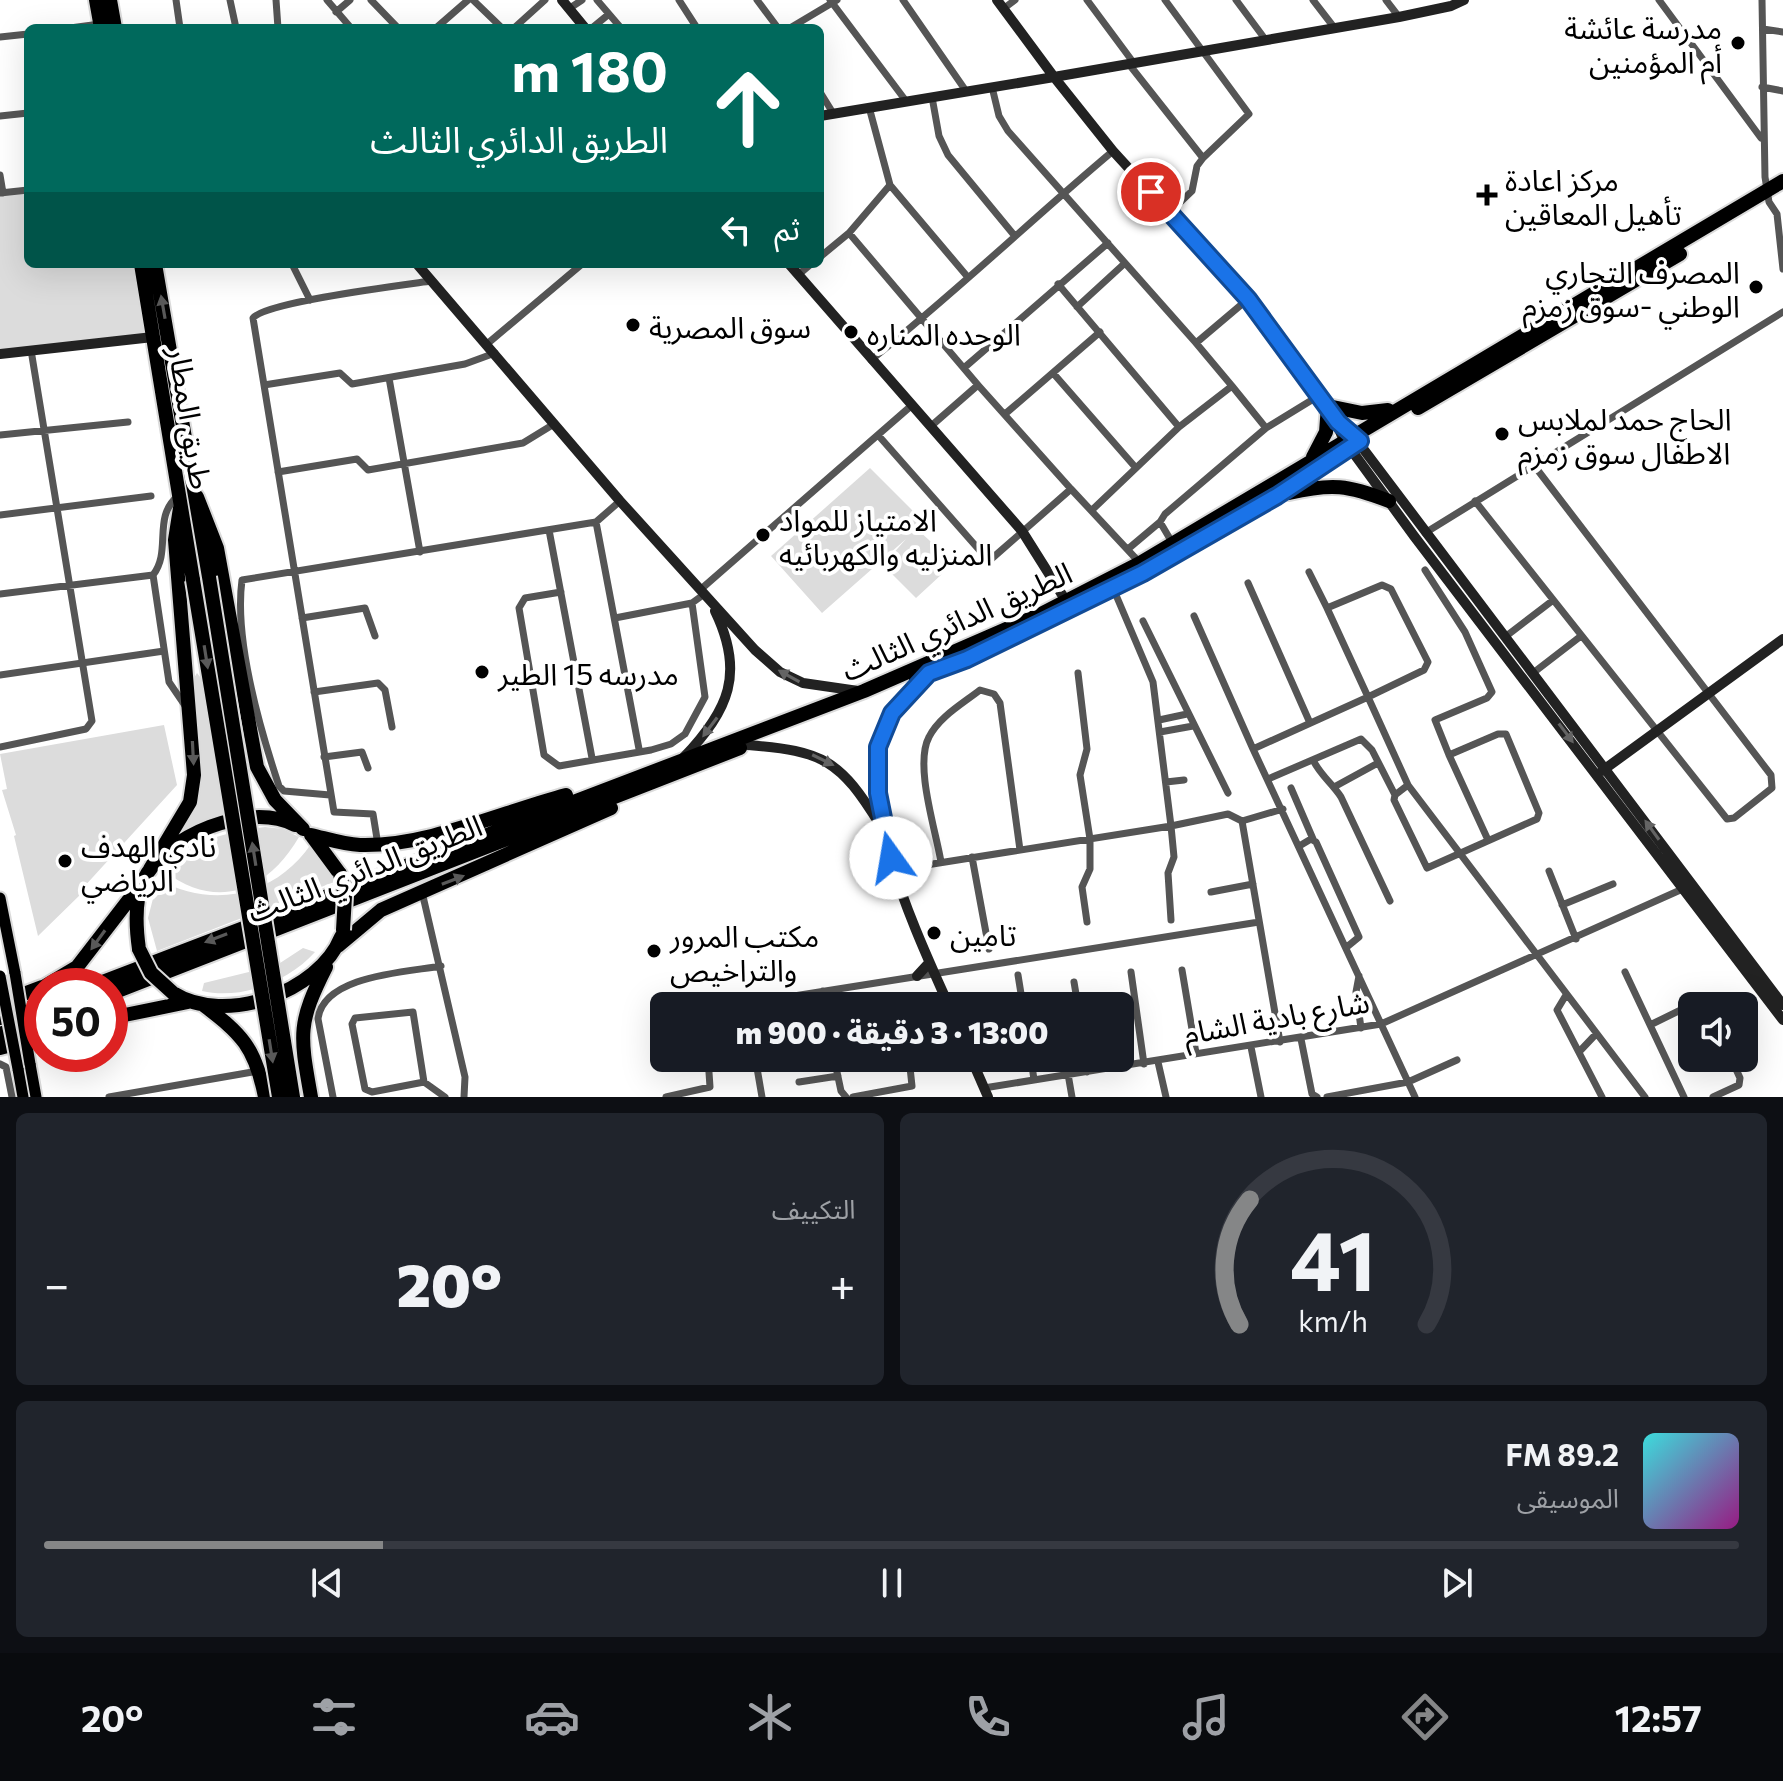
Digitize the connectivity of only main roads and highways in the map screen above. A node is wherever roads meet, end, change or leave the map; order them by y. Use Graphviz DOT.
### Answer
graph roads {
  1 [pos="96,0"];
  2 [pos="110,0"];
  3 [pos="104,24"];
  4 [pos="106,24"];
  5 [pos="1783,181"];
  6 [pos="1783,193"];
  7 [pos="1774,205"];
  8 [pos="142,268"];
  9 [pos="156,268"];
  10 [pos="1397,409"];
  11 [pos="1352,441"];
  12 [pos="1311,460"];
  13 [pos="1277,496"];
  14 [pos="197,497"];
  15 [pos="1389,501"];
  16 [pos="179,502"];
  17 [pos="628,780"];
  18 [pos="645,788"];
  19 [pos="307,832"];
  20 [pos="150,869"];
  21 [pos="142,884"];
  22 [pos="0,898"];
  23 [pos="335,950"];
  24 [pos="75,968"];
  25 [pos="128,972"];
  26 [pos="0,976"];
  27 [pos="128,987"];
  28 [pos="24,994"];
  29 [pos="196,1002"];
  30 [pos="0,1003"];
  31 [pos="24,1010"];
  32 [pos="128,1015"];
  33 [pos="0,1018"];
  34 [pos="24,1026"];
  35 [pos="0,1034"];
  36 [pos="24,1042"];
  37 [pos="0,1048"];
  38 [pos="23,1097"];
  39 [pos="36,1097"];
  40 [pos="265,1097"];
  41 [pos="279,1097"];
  42 [pos="293,1097"];
  43 [pos="311,1097"];
  1 -- 3 [label="highway"];
  2 -- 4 [label="highway"];
  5 -- 7 [label="highway, الطريق الدائري الثالث"];
  6 -- 7 [label="highway, الطريق الدائري الثالث"];
  7 -- 10 [label="highway, الطريق الدائري الثالث"];
  7 -- 11 [label="highway, الطريق الدائري الثالث"];
  8 -- 16 [label="highway, طريق المطار"];
  14 -- 9 [label="highway, طريق المطار, one-way"];
  10 -- 11 [label="highway, الطريق الدائري الثالث"];
  10 -- 12 [label="highway"];
  11 -- 12 [label="highway, الطريق الدائري الثالث"];
  11 -- 13 [label="highway, الطريق الدائري الثالث"];
  12 -- 17 [label="highway, الطريق الدائري الثالث"];
  13 -- 15 [label="highway"];
  13 -- 18 [label="highway, الطريق الدائري الثالث"];
  14 -- 19 [label="highway"];
  42 -- 14 [label="highway, طريق المطار, one-way, bridge"];
  16 -- 20 [label="highway, one-way"];
  16 -- 41 [label="highway, طريق المطار, one-way, bridge"];
  17 -- 19 [label="highway"];
  17 -- 25 [label="highway, الطريق الدائري الثالث, one-way"];
  23 -- 18 [label="highway, one-way"];
  18 -- 27 [label="highway, الطريق الدائري الثالث"];
  19 -- 20 [label="highway"];
  19 -- 23 [label="highway, bridge"];
  20 -- 21 [label="highway"];
  21 -- 24 [label="highway, one-way"];
  21 -- 29 [label="highway, bridge"];
  22 -- 39 [label="main road, bridge"];
  23 -- 29 [label="highway"];
  23 -- 43 [label="highway"];
  26 -- 38 [label="main road, bridge"];
  28 -- 30 [label="highway"];
  29 -- 32 [label="highway"];
  29 -- 40 [label="highway"];
  31 -- 33 [label="highway"];
  34 -- 35 [label="highway"];
  36 -- 37 [label="highway"];
}
